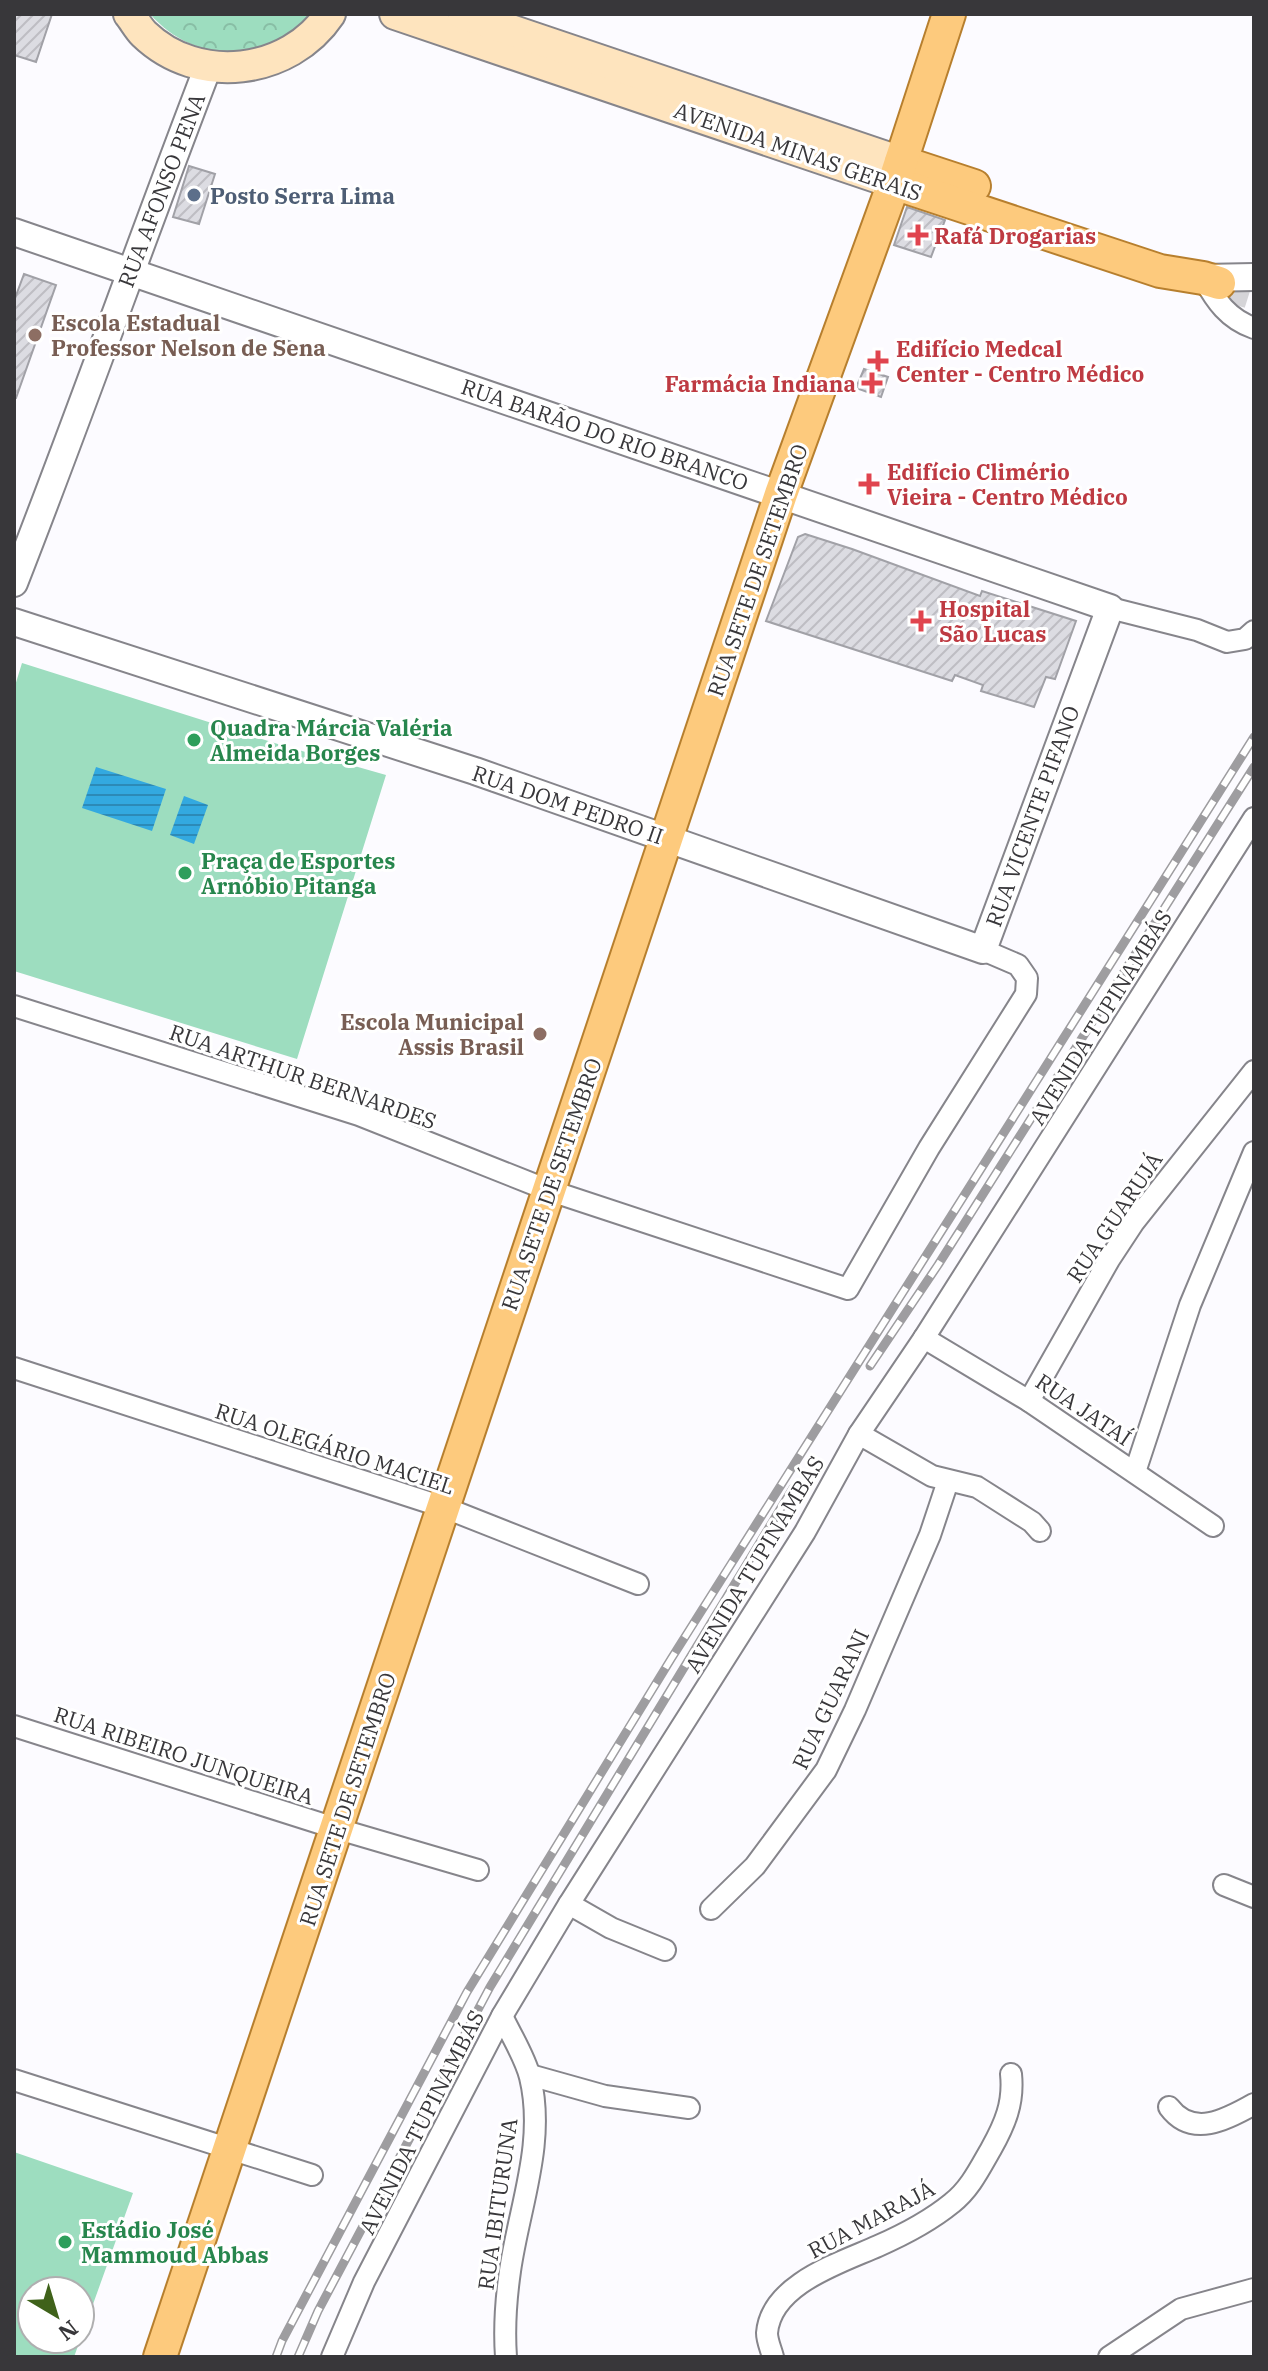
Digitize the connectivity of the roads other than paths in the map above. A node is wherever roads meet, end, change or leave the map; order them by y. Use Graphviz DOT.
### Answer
graph roads {
  1 [pos="129,14"];
  2 [pos="330,14"];
  3 [pos="395,14"];
  4 [pos="463,14"];
  5 [pos="949,14"];
  6 [pos="208,67"];
  7 [pos="898,172"];
  8 [pos="14,232"];
  9 [pos="130,271"];
  10 [pos="1254,277"];
  11 [pos="1211,280"];
  12 [pos="1254,328"];
  13 [pos="781,494"];
  14 [pos="14,583"];
  15 [pos="1110,608"];
  16 [pos="14,622"];
  17 [pos="1254,631"];
  18 [pos="1254,818"];
  19 [pos="668,838"];
  20 [pos="983,950"];
  21 [pos="14,1006"];
  22 [pos="1254,1071"];
  23 [pos="1254,1152"];
  24 [pos="548,1190"];
  25 [pos="848,1289"];
  26 [pos="924,1338"];
  27 [pos="14,1368"];
  28 [pos="1029,1401"];
  29 [pos="859,1434"];
  30 [pos="1135,1472"];
  31 [pos="948,1481"];
  32 [pos="443,1507"];
  33 [pos="1213,1526"];
  34 [pos="1040,1531"];
  35 [pos="638,1584"];
  36 [pos="14,1726"];
  37 [pos="338,1829"];
  38 [pos="478,1870"];
  39 [pos="1224,1885"];
  40 [pos="1254,1897"];
  41 [pos="569,1904"];
  42 [pos="711,1909"];
  43 [pos="665,1950"];
  44 [pos="502,2016"];
  45 [pos="1011,2074"];
  46 [pos="530,2075"];
  47 [pos="14,2080"];
  48 [pos="1254,2104"];
  49 [pos="1169,2107"];
  50 [pos="689,2108"];
  51 [pos="230,2150"];
  52 [pos="312,2175"];
  53 [pos="1254,2289"];
  54 [pos="160,2357"];
  55 [pos="332,2357"];
  56 [pos="506,2357"];
  57 [pos="773,2357"];
  58 [pos="1109,2357"];
  1 -- 6 [label="main road"];
  2 -- 6 [label="main road"];
  3 -- 7 [label="main road, AVENIDA MINAS GERAIS"];
  4 -- 7 [label="main road, AVENIDA MINAS GERAIS"];
  5 -- 7 [label="main road, RUA SETE DE SETEMBRO"];
  6 -- 9 [label="street, RUA AFONSO PENA"];
  7 -- 11 [label="main road, AVENIDA MINAS GERAIS"];
  7 -- 13 [label="main road, RUA SETE DE SETEMBRO"];
  8 -- 9 [label="street, RUA BARÃO DO RIO BRANCO"];
  9 -- 13 [label="street, RUA BARÃO DO RIO BRANCO"];
  9 -- 14 [label="street, RUA AFONSO PENA"];
  10 -- 11 [label="street, AVENIDA MINAS GERAIS"];
  11 -- 12 [label="street"];
  13 -- 15 [label="street, RUA BARÃO DO RIO BRANCO"];
  13 -- 19 [label="main road, RUA SETE DE SETEMBRO"];
  15 -- 17 [label="street, RUA BARÃO DO RIO BRANCO"];
  15 -- 20 [label="street, RUA VICENTE PIFANO"];
  16 -- 19 [label="street, RUA DOM PEDRO II"];
  18 -- 26 [label="street, AVENIDA TUPINAMBÁS"];
  19 -- 20 [label="street, RUA DOM PEDRO II"];
  19 -- 24 [label="main road, RUA SETE DE SETEMBRO"];
  20 -- 25 [label="street, RUA VICENTE PIFANO"];
  21 -- 24 [label="street, RUA ARTHUR BERNARDES"];
  22 -- 28 [label="street, RUA GUARUJÁ"];
  23 -- 30 [label="street"];
  24 -- 25 [label="street, RUA ARTHUR BERNARDES"];
  24 -- 32 [label="main road, RUA SETE DE SETEMBRO"];
  26 -- 28 [label="street, RUA JATAÍ"];
  26 -- 29 [label="street, AVENIDA TUPINAMBÁS"];
  27 -- 32 [label="street, RUA OLEGÁRIO MACIEL"];
  28 -- 30 [label="street, RUA JATAÍ"];
  29 -- 31 [label="street"];
  29 -- 41 [label="street, AVENIDA TUPINAMBÁS"];
  30 -- 33 [label="street, RUA JATAÍ"];
  31 -- 34 [label="street"];
  31 -- 42 [label="street, RUA GUARANI"];
  32 -- 35 [label="street, RUA OLEGÁRIO MACIEL"];
  32 -- 37 [label="main road, RUA SETE DE SETEMBRO"];
  36 -- 37 [label="street, RUA RIBEIRO JUNQUEIRA"];
  37 -- 38 [label="street, RUA RIBEIRO JUNQUEIRA"];
  37 -- 51 [label="main road, RUA SETE DE SETEMBRO"];
  39 -- 40 [label="street"];
  41 -- 43 [label="street"];
  41 -- 44 [label="street, AVENIDA TUPINAMBÁS"];
  44 -- 46 [label="street, RUA IBITURUNA"];
  44 -- 55 [label="street, AVENIDA TUPINAMBÁS"];
  45 -- 57 [label="street, RUA MARAJÁ"];
  46 -- 50 [label="street"];
  46 -- 56 [label="street, RUA IBITURUNA"];
  47 -- 51 [label="street"];
  48 -- 49 [label="street"];
  51 -- 52 [label="street"];
  51 -- 54 [label="main road, RUA SETE DE SETEMBRO"];
  53 -- 58 [label="street"];
}
